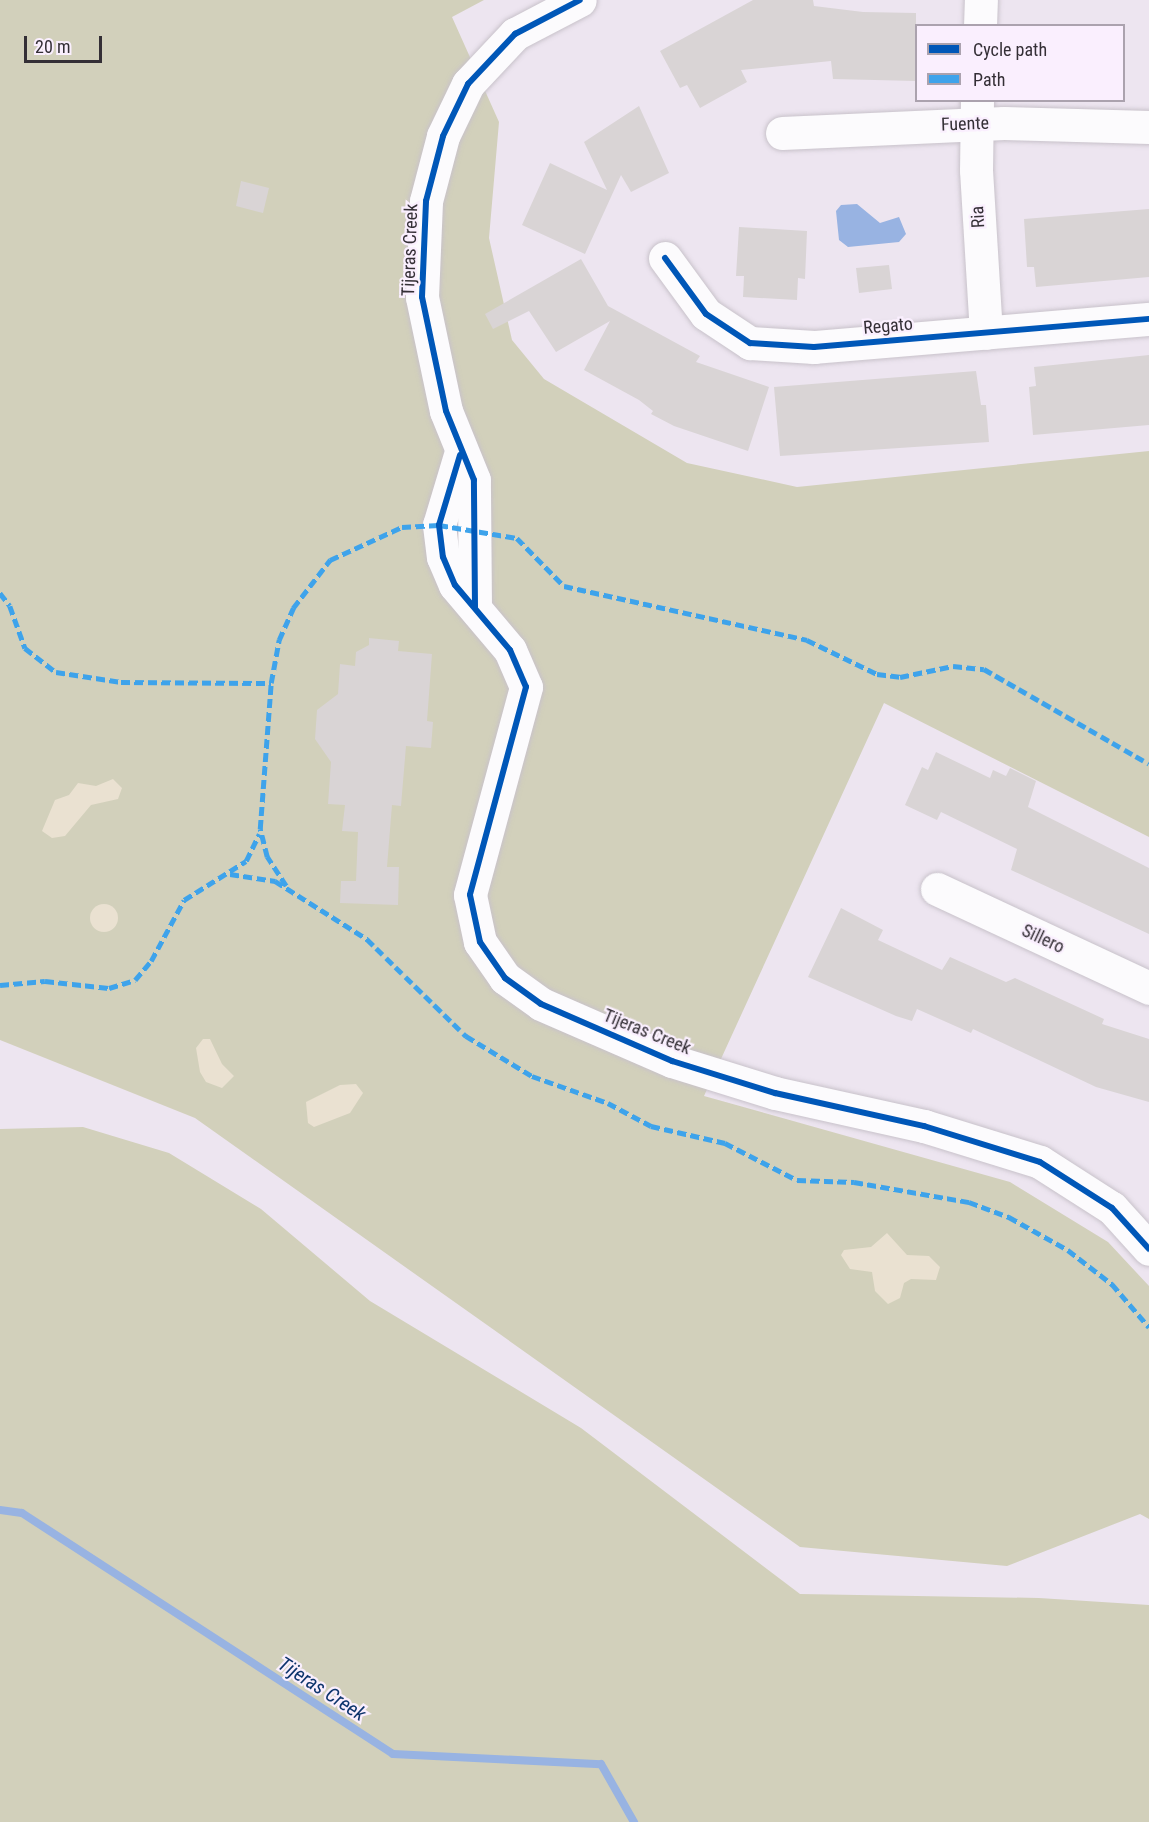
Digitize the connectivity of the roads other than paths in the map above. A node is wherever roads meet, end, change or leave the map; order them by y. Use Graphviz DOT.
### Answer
graph roads {
  1 [pos="580,0"];
  2 [pos="981,0"];
  3 [pos="980,24"];
  4 [pos="977,112"];
  5 [pos="1149,127"];
  6 [pos="782,133"];
  7 [pos="666,258"];
  8 [pos="1149,319"];
  9 [pos="986,333"];
  10 [pos="937,890"];
  11 [pos="1149,988"];
  12 [pos="1149,1249"];
  1 -- 12 [label="street, Tijeras Creek"];
  2 -- 3 [label="street"];
  4 -- 5 [label="street, Fuente"];
  4 -- 6 [label="street, Fuente"];
  4 -- 9 [label="street, Ria"];
  7 -- 9 [label="street, Regato"];
  8 -- 9 [label="street, Regato"];
  10 -- 11 [label="street, Sillero"];
}
